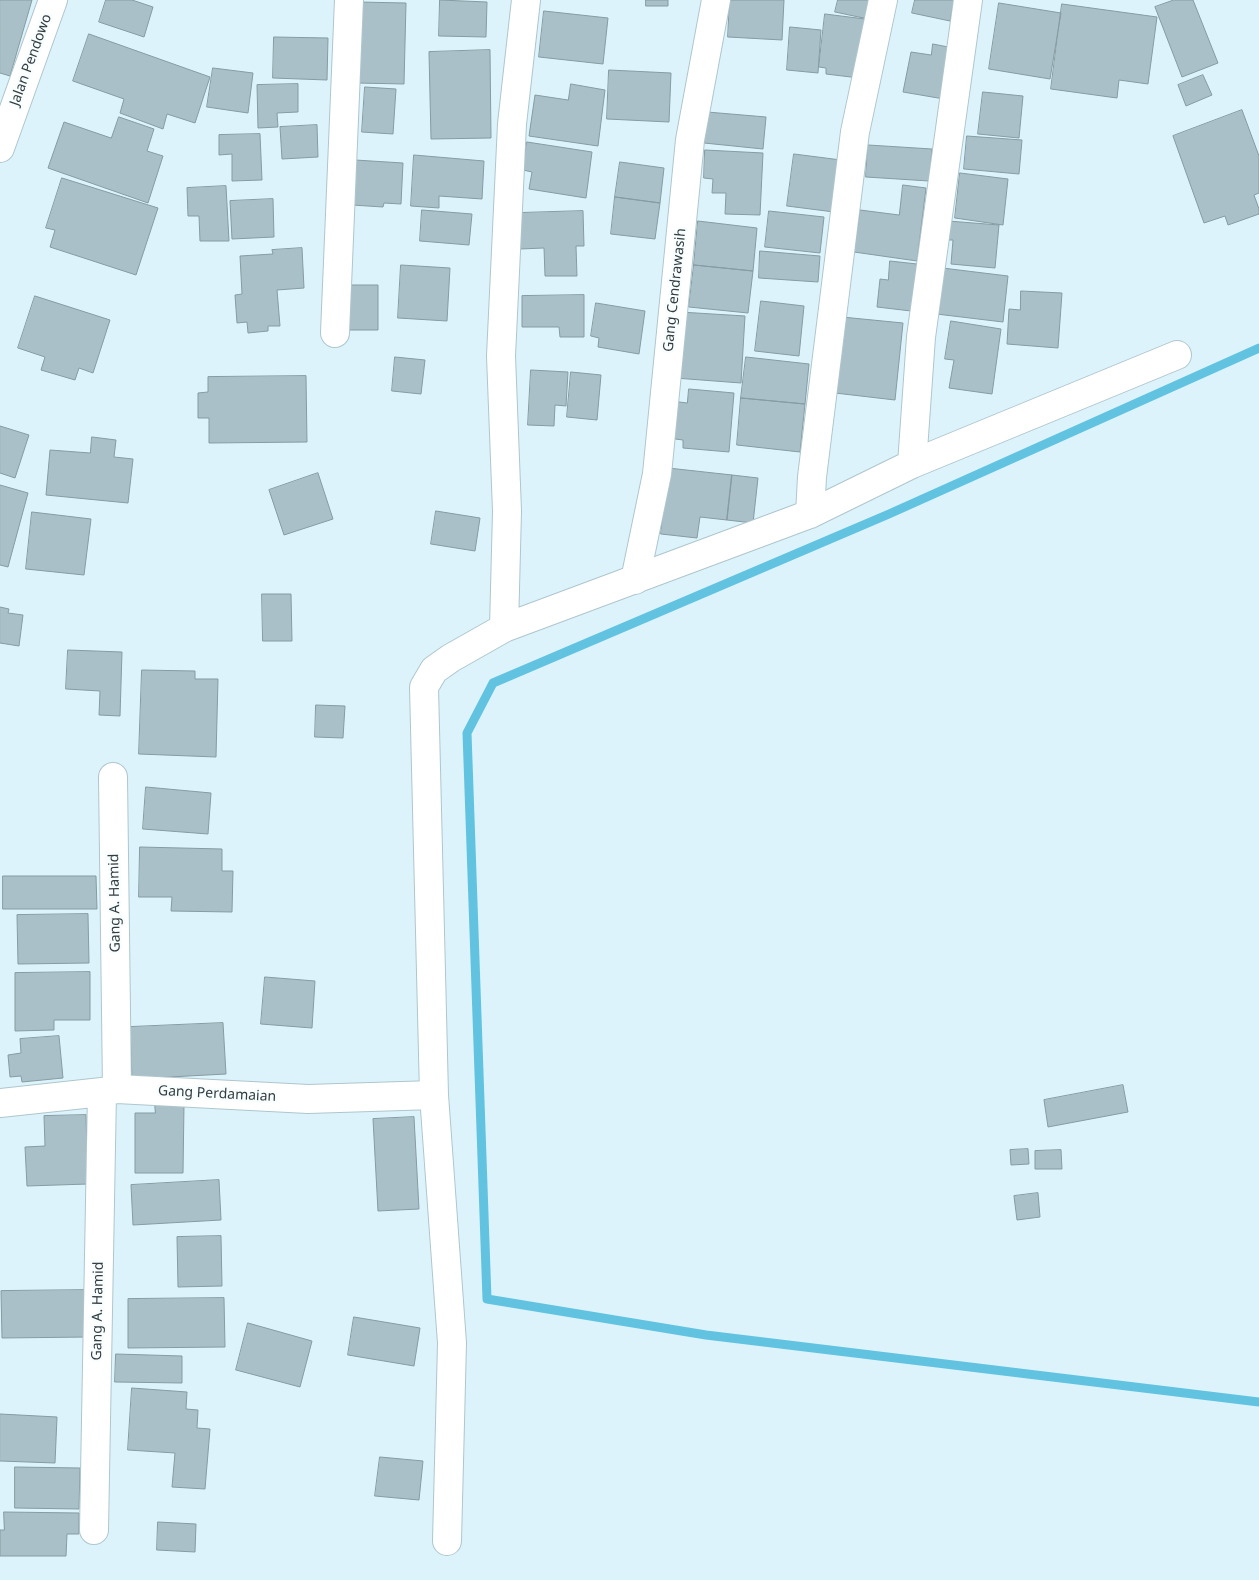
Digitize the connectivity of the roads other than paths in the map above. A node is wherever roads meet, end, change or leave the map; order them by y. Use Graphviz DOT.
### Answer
graph roads {
  1 [pos="53,0"];
  2 [pos="349,0"];
  3 [pos="526,0"];
  4 [pos="716,0"];
  5 [pos="883,0"];
  6 [pos="968,0"];
  7 [pos="0,148"];
  8 [pos="335,333"];
  9 [pos="1177,355"];
  10 [pos="912,464"];
  11 [pos="810,514"];
  12 [pos="636,580"];
  13 [pos="504,628"];
  14 [pos="113,777"];
  15 [pos="110,1091"];
  16 [pos="434,1096"];
  17 [pos="0,1103"];
  18 [pos="94,1530"];
  19 [pos="447,1542"];
  1 -- 7 [label="street, Jalan Pendowo"];
  2 -- 8 [label="street"];
  3 -- 13 [label="street"];
  4 -- 12 [label="street, Gang Cendrawasih"];
  5 -- 11 [label="street"];
  6 -- 10 [label="street"];
  9 -- 10 [label="street"];
  10 -- 11 [label="street"];
  11 -- 12 [label="street"];
  12 -- 13 [label="street"];
  13 -- 16 [label="street"];
  14 -- 15 [label="street, Gang A. Hamid"];
  15 -- 16 [label="street, Gang Perdamaian"];
  15 -- 17 [label="street, Gang Perdamaian"];
  15 -- 18 [label="street, Gang A. Hamid"];
  16 -- 19 [label="street"];
}
